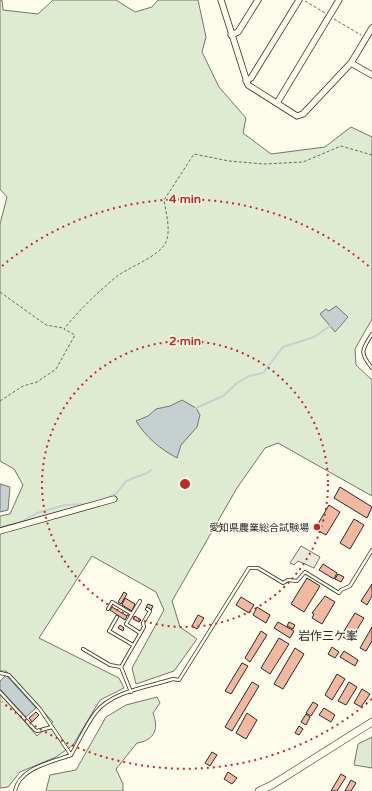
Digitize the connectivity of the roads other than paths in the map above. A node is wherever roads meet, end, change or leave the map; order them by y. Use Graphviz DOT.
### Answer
graph roads {
  1 [pos="221,0"];
  2 [pos="258,0"];
  3 [pos="299,0"];
  4 [pos="340,0"];
  5 [pos="372,28"];
  6 [pos="231,35"];
  7 [pos="351,63"];
  8 [pos="372,75"];
  9 [pos="246,81"];
  10 [pos="277,103"];
  11 [pos="372,334"];
  12 [pos="372,368"];
  13 [pos="114,499"];
  14 [pos="0,531"];
  15 [pos="372,550"];
  16 [pos="140,601"];
  17 [pos="108,609"];
  18 [pos="147,609"];
  19 [pos="132,614"];
  20 [pos="117,617"];
  21 [pos="140,633"];
  22 [pos="133,645"];
  23 [pos="83,649"];
  24 [pos="121,667"];
  25 [pos="0,673"];
  26 [pos="0,692"];
  27 [pos="131,692"];
  28 [pos="372,722"];
  29 [pos="52,727"];
  30 [pos="71,755"];
  31 [pos="15,791"];
  32 [pos="260,791"];
  1 -- 6 [label="street"];
  2 -- 6 [label="street"];
  3 -- 9 [label="street"];
  4 -- 10 [label="street"];
  5 -- 7 [label="street"];
  6 -- 9 [label="street"];
  7 -- 8 [label="street"];
  7 -- 10 [label="street"];
  9 -- 10 [label="street"];
  11 -- 12 [label="lane"];
  13 -- 14 [label="street"];
  15 -- 27 [label="lane"];
  16 -- 19 [label="lane"];
  17 -- 19 [label="lane"];
  18 -- 21 [label="lane"];
  19 -- 21 [label="lane"];
  20 -- 22 [label="lane"];
  21 -- 22 [label="lane"];
  22 -- 24 [label="lane"];
  23 -- 24 [label="lane"];
  24 -- 27 [label="lane"];
  25 -- 29 [label="lane"];
  26 -- 29 [label="lane"];
  27 -- 30 [label="lane"];
  28 -- 32 [label="street"];
  29 -- 30 [label="lane"];
  30 -- 31 [label="lane"];
}
